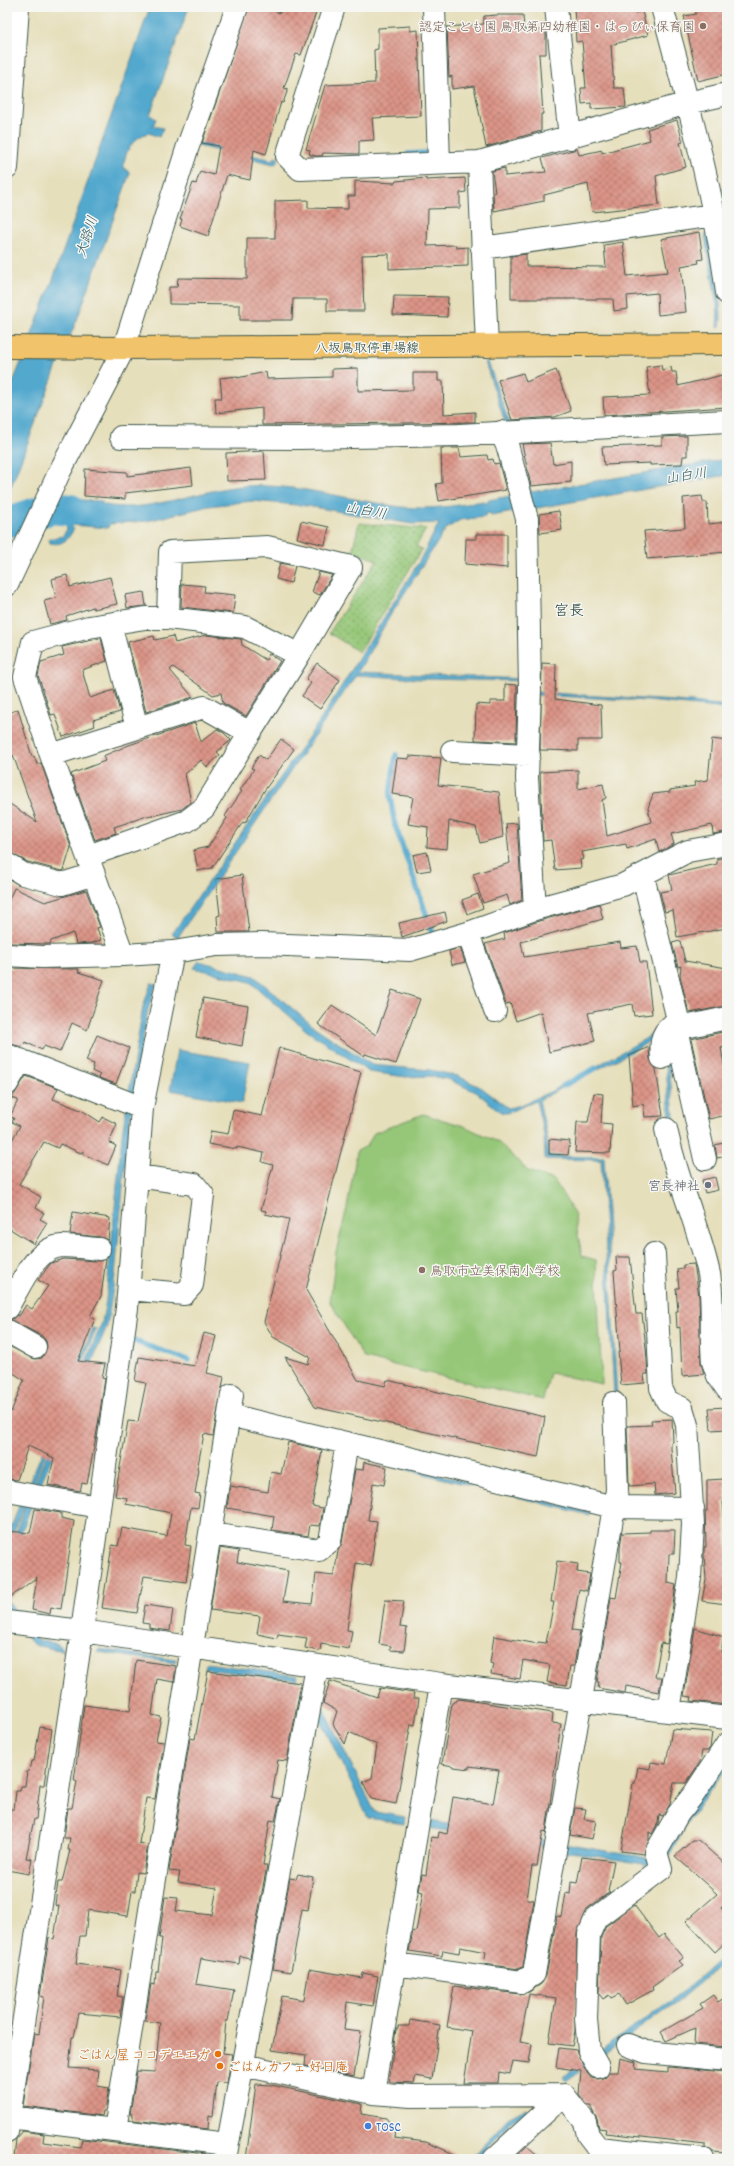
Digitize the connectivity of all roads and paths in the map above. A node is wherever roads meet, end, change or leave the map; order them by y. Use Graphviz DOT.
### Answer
graph roads {
  1 [pos="18,7"];
  2 [pos="237,7"];
  3 [pos="334,7"];
  4 [pos="434,7"];
  5 [pos="556,7"];
  6 [pos="662,7"];
  7 [pos="727,94"];
  8 [pos="688,103"];
  9 [pos="570,138"];
  10 [pos="479,162"];
  11 [pos="439,163"];
  12 [pos="7,168"];
  13 [pos="714,215"];
  14 [pos="482,248"];
  15 [pos="727,292"];
  16 [pos="727,344"];
  17 [pos="487,346"];
  18 [pos="7,347"];
  19 [pos="124,348"];
  20 [pos="727,421"];
  21 [pos="501,432"];
  22 [pos="121,437"];
  23 [pos="7,585"];
  24 [pos="168,618"];
  25 [pos="110,624"];
  26 [pos="299,655"];
  27 [pos="137,728"];
  28 [pos="250,733"];
  29 [pos="452,751"];
  30 [pos="51,755"];
  31 [pos="529,755"];
  32 [pos="727,844"];
  33 [pos="7,864"];
  34 [pos="91,865"];
  35 [pos="643,876"];
  36 [pos="534,909"];
  37 [pos="468,933"];
  38 [pos="173,952"];
  39 [pos="7,955"];
  40 [pos="123,955"];
  41 [pos="495,1011"];
  42 [pos="727,1018"];
  43 [pos="679,1025"];
  44 [pos="14,1057"];
  45 [pos="662,1058"];
  46 [pos="7,1084"];
  47 [pos="142,1108"];
  48 [pos="666,1129"];
  49 [pos="705,1159"];
  50 [pos="137,1176"];
  51 [pos="99,1248"];
  52 [pos="654,1254"];
  53 [pos="128,1289"];
  54 [pos="7,1308"];
  55 [pos="7,1331"];
  56 [pos="35,1347"];
  57 [pos="727,1389"];
  58 [pos="614,1403"];
  59 [pos="347,1443"];
  60 [pos="7,1491"];
  61 [pos="99,1507"];
  62 [pos="614,1507"];
  63 [pos="692,1508"];
  64 [pos="210,1534"];
  65 [pos="7,1622"];
  66 [pos="82,1631"];
  67 [pos="192,1647"];
  68 [pos="318,1667"];
  69 [pos="441,1684"];
  70 [pos="580,1700"];
  71 [pos="669,1711"];
  72 [pos="727,1718"];
  73 [pos="727,1744"];
  74 [pos="396,1964"];
  75 [pos="13,2037"];
  76 [pos="628,2046"];
  77 [pos="727,2060"];
  78 [pos="243,2065"];
  79 [pos="598,2067"];
  80 [pos="373,2093"];
  81 [pos="564,2095"];
  82 [pos="8,2124"];
  83 [pos="115,2130"];
  84 [pos="226,2152"];
  85 [pos="494,2159"];
  86 [pos="703,2159"];
  1 -- 12 [label="street"];
  2 -- 19 [label="street"];
  3 -- 11 [label="street"];
  4 -- 11 [label="street"];
  5 -- 9 [label="street"];
  6 -- 8 [label="street"];
  7 -- 8 [label="street"];
  8 -- 9 [label="street"];
  8 -- 13 [label="street"];
  9 -- 10 [label="street"];
  10 -- 11 [label="street"];
  10 -- 14 [label="street"];
  13 -- 14 [label="street"];
  13 -- 15 [label="street"];
  14 -- 17 [label="street"];
  16 -- 17 [label="main road, 八坂鳥取停車場線"];
  17 -- 19 [label="main road, 八坂鳥取停車場線"];
  18 -- 19 [label="main road, 八坂鳥取停車場線"];
  19 -- 23 [label="street"];
  20 -- 21 [label="street"];
  21 -- 22 [label="street"];
  21 -- 31 [label="street"];
  24 -- 25 [label="street"];
  24 -- 26 [label="street"];
  24 -- 26 [label="street"];
  25 -- 27 [label="street"];
  25 -- 30 [label="street"];
  26 -- 28 [label="street"];
  27 -- 28 [label="street"];
  27 -- 30 [label="street"];
  28 -- 34 [label="street"];
  29 -- 31 [label="street"];
  30 -- 34 [label="street"];
  31 -- 36 [label="street"];
  32 -- 35 [label="street"];
  33 -- 34 [label="street"];
  34 -- 40 [label="street"];
  35 -- 36 [label="street"];
  35 -- 43 [label="street"];
  36 -- 37 [label="street"];
  37 -- 38 [label="street"];
  37 -- 41 [label="street"];
  38 -- 40 [label="street"];
  38 -- 47 [label="street"];
  39 -- 40 [label="street"];
  42 -- 43 [label="street"];
  43 -- 45 [label="street"];
  43 -- 49 [label="street"];
  44 -- 46 [label="street"];
  44 -- 47 [label="street"];
  47 -- 50 [label="street"];
  48 -- 57 [label="street"];
  50 -- 53 [label="street"];
  50 -- 53 [label="street"];
  51 -- 54 [label="street"];
  52 -- 63 [label="street"];
  53 -- 61 [label="street"];
  55 -- 56 [label="street"];
  58 -- 62 [label="street"];
  59 -- 62 [label="street"];
  59 -- 64 [label="street"];
  59 -- 64 [label="street"];
  60 -- 61 [label="street"];
  61 -- 66 [label="street"];
  62 -- 63 [label="street"];
  62 -- 70 [label="street"];
  63 -- 71 [label="street"];
  64 -- 67 [label="street"];
  65 -- 66 [label="street"];
  66 -- 67 [label="street"];
  66 -- 75 [label="street"];
  67 -- 68 [label="street"];
  67 -- 83 [label="street"];
  68 -- 69 [label="street"];
  68 -- 78 [label="street"];
  69 -- 70 [label="street"];
  69 -- 74 [label="street"];
  70 -- 71 [label="street"];
  70 -- 74 [label="street"];
  71 -- 72 [label="street"];
  73 -- 79 [label="street"];
  74 -- 80 [label="street"];
  75 -- 82 [label="street"];
  76 -- 77 [label="street"];
  78 -- 80 [label="street"];
  78 -- 84 [label="street"];
  80 -- 81 [label="street"];
  81 -- 85 [label="street"];
  81 -- 86 [label="street"];
  82 -- 83 [label="street"];
  83 -- 84 [label="street"];
}
